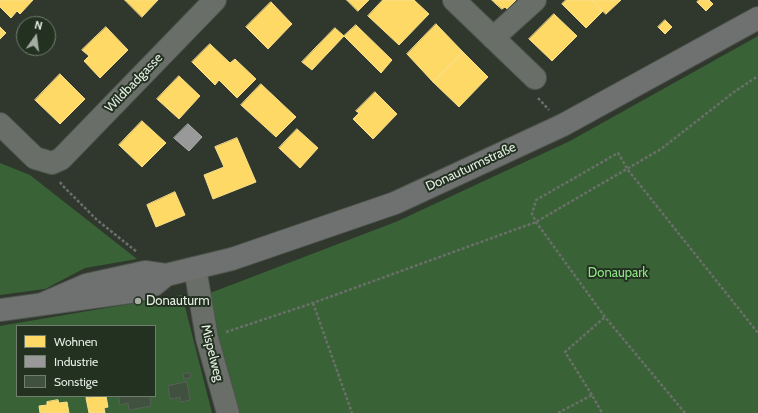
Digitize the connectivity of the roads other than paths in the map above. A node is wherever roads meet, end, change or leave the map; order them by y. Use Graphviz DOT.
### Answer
graph roads {
  1 [pos="215,0"];
  2 [pos="454,0"];
  3 [pos="535,0"];
  4 [pos="758,18"];
  5 [pos="493,38"];
  6 [pos="535,78"];
  7 [pos="0,124"];
  8 [pos="195,268"];
  9 [pos="0,310"];
  10 [pos="228,413"];
  1 -- 7 [label="street, Wildbadgasse"];
  2 -- 5 [label="street"];
  3 -- 5 [label="street"];
  4 -- 8 [label="main road, Donauturmstraße"];
  5 -- 6 [label="street"];
  8 -- 9 [label="main road, Donauturmstraße"];
  8 -- 10 [label="street, Mispelweg"];
}
